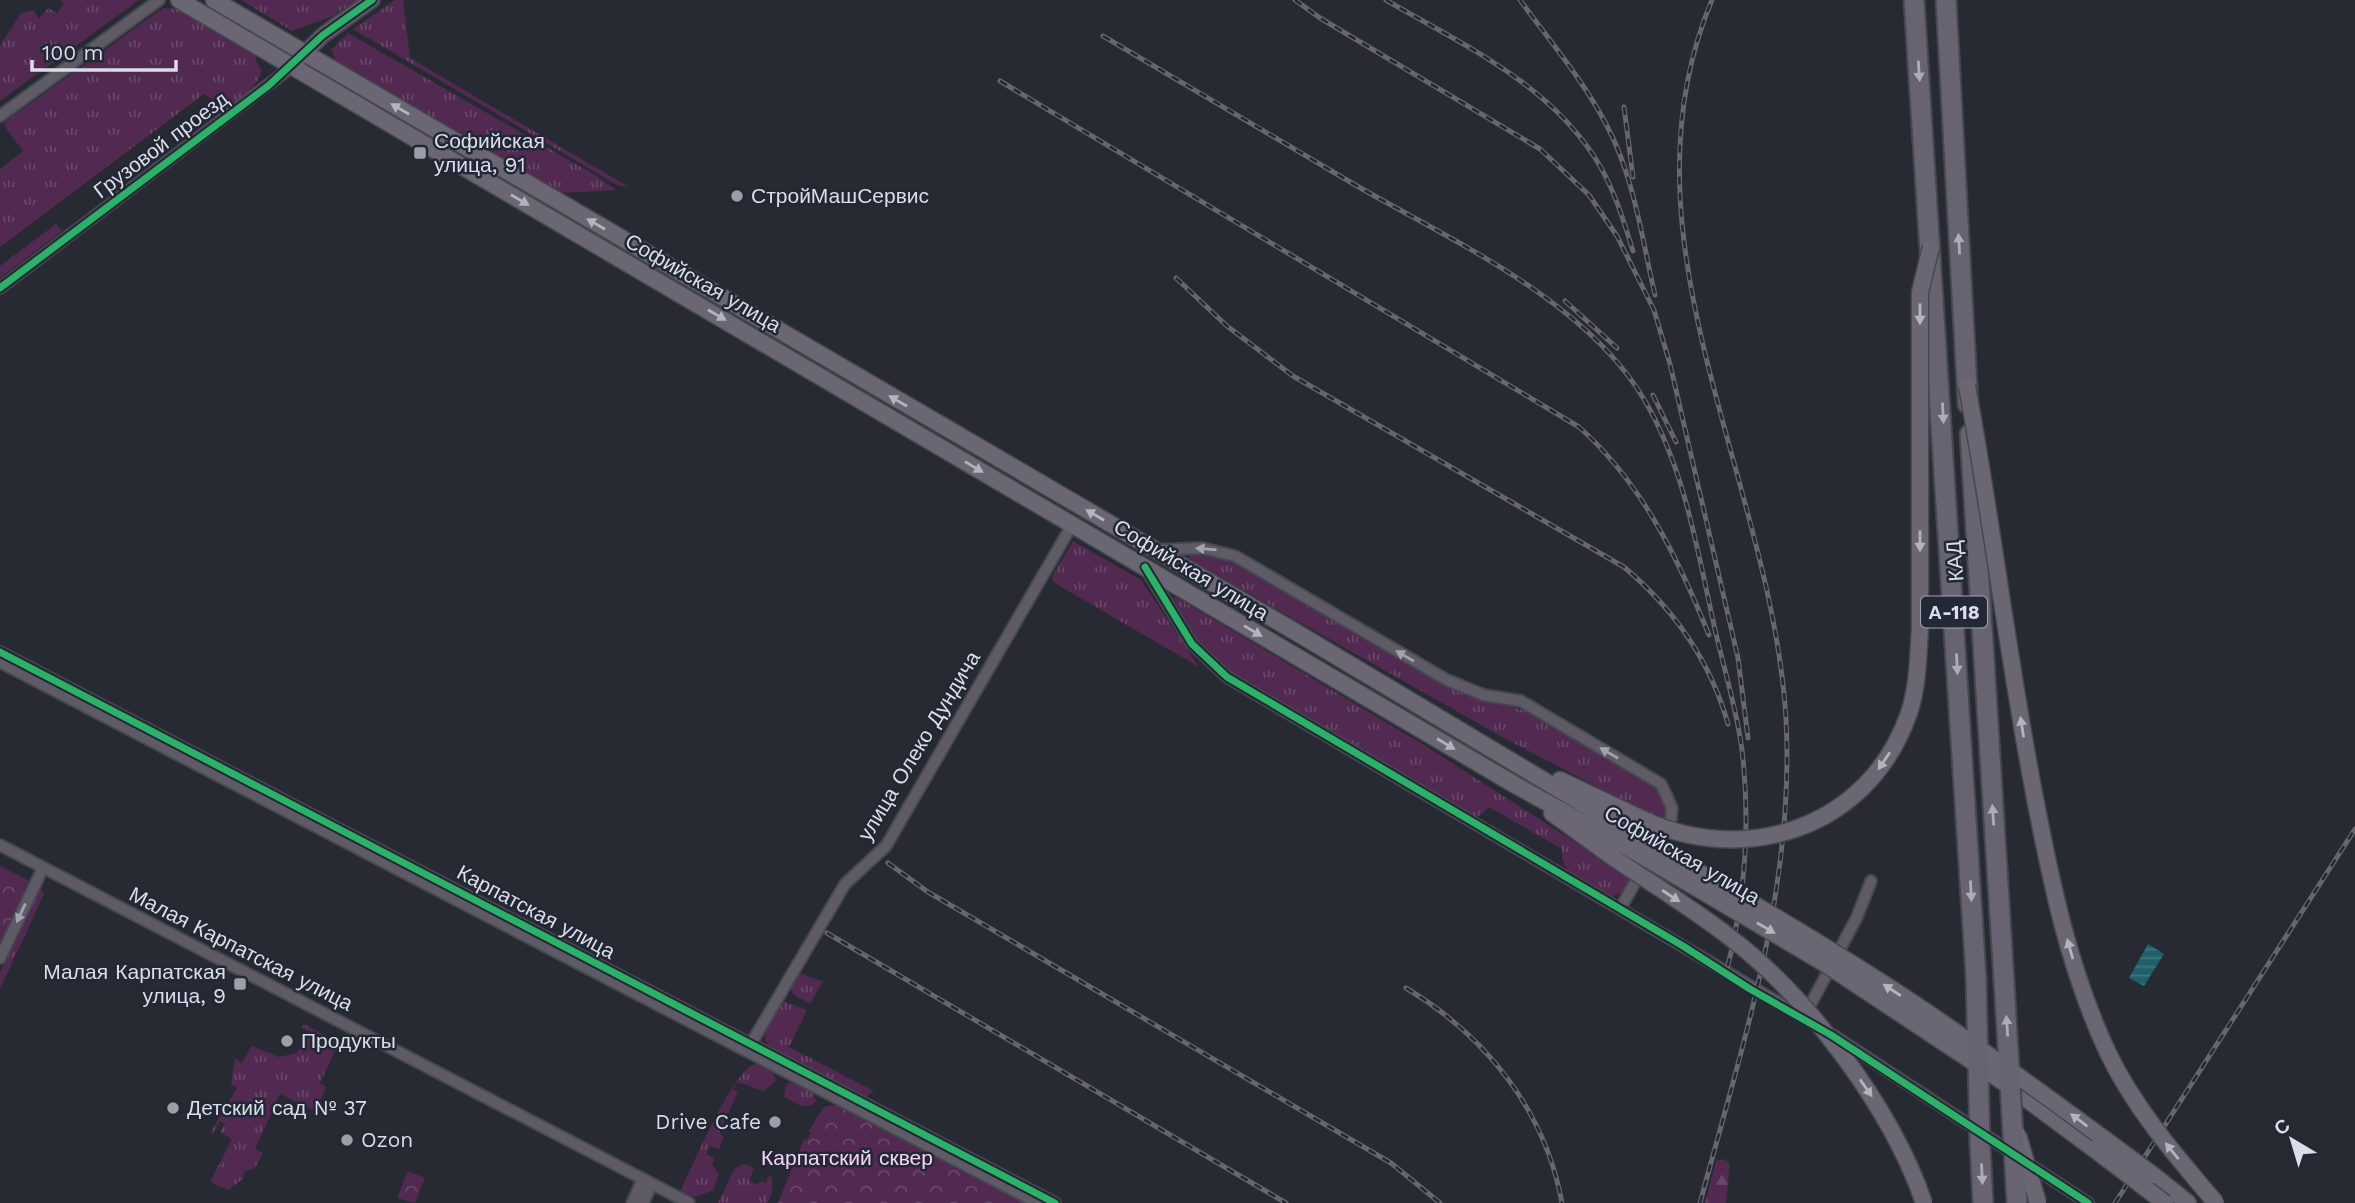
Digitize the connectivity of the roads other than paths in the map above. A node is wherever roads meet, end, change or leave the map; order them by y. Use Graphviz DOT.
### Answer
graph roads {
  1 [pos="159,0"];
  2 [pos="178,0"];
  3 [pos="214,0"];
  4 [pos="372,0"];
  5 [pos="1914,0"];
  6 [pos="1946,0"];
  7 [pos="303,53"];
  8 [pos="293,66"];
  9 [pos="0,116"];
  10 [pos="1931,247"];
  11 [pos="0,288"];
  12 [pos="1967,386"];
  13 [pos="1072,525"];
  14 [pos="1154,550"];
  15 [pos="1144,567"];
  16 [pos="0,652"];
  17 [pos="0,662"];
  18 [pos="1528,769"];
  19 [pos="0,845"];
  20 [pos="1622,845"];
  21 [pos="43,868"];
  22 [pos="1871,881"];
  23 [pos="1620,909"];
  24 [pos="0,958"];
  25 [pos="1804,1017"];
  26 [pos="749,1048"];
  27 [pos="2013,1118"];
  28 [pos="2094,1149"];
  29 [pos="647,1182"];
  30 [pos="632,1203"];
  31 [pos="643,1203"];
  32 [pos="689,1203"];
  33 [pos="1038,1203"];
  34 [pos="1055,1203"];
  35 [pos="1924,1203"];
  36 [pos="1983,1203"];
  37 [pos="2017,1203"];
  38 [pos="2038,1203"];
  39 [pos="2088,1203"];
  40 [pos="2150,1203"];
  41 [pos="2165,1203"];
  42 [pos="2188,1203"];
  43 [pos="2216,1203"];
  1 -- 9 [label="street"];
  2 -- 8 [label="main road, Софийская улица"];
  3 -- 7 [label="main road, Софийская улица"];
  4 -- 7 [label="street, Грузовой проезд"];
  5 -- 10 [label="highway, КАД / А-118, one-way"];
  12 -- 6 [label="highway, КАД / А-118, one-way"];
  7 -- 8 [label="street, Грузовой проезд"];
  14 -- 7 [label="main road, Софийская улица, one-way"];
  8 -- 11 [label="street, Грузовой проезд"];
  8 -- 13 [label="main road, Софийская улица, one-way"];
  10 -- 18 [label="main road, one-way, bridge"];
  10 -- 36 [label="highway, КАД / А-118, one-way, bridge"];
  27 -- 12 [label="highway, КАД / А-118, one-way, bridge"];
  43 -- 12 [label="main road, one-way, bridge"];
  13 -- 15 [label="main road, Софийская улица"];
  13 -- 26 [label="street, улица Олеко Дундича"];
  14 -- 18 [label="main road, Софийская улица"];
  23 -- 14 [label="street, one-way"];
  15 -- 20 [label="main road, Софийская улица, one-way"];
  15 -- 23 [label="street"];
  16 -- 26 [label="street, Карпатская улица"];
  17 -- 26 [label="street, Карпатская улица"];
  18 -- 20 [label="main road, Софийская улица"];
  19 -- 21 [label="street, Малая Карпатская улица"];
  20 -- 28 [label="main road, Софийская улица, one-way, bridge"];
  20 -- 35 [label="main road, one-way, bridge"];
  42 -- 20 [label="main road, Софийская улица, one-way, bridge"];
  21 -- 24 [label="street, one-way"];
  21 -- 29 [label="street, Малая Карпатская улица"];
  22 -- 25 [label="street"];
  23 -- 25 [label="street"];
  25 -- 39 [label="street"];
  26 -- 33 [label="street, Карпатская улица"];
  26 -- 34 [label="street, Карпатская улица"];
  27 -- 37 [label="highway, КАД / А-118, bridge"];
  27 -- 38 [label="main road, bridge"];
  28 -- 40 [label="main road, bridge"];
  28 -- 41 [label="main road, Софийская улица, bridge"];
  29 -- 30 [label="street"];
  29 -- 31 [label="street"];
  29 -- 32 [label="street, Малая Карпатская улица"];
}
